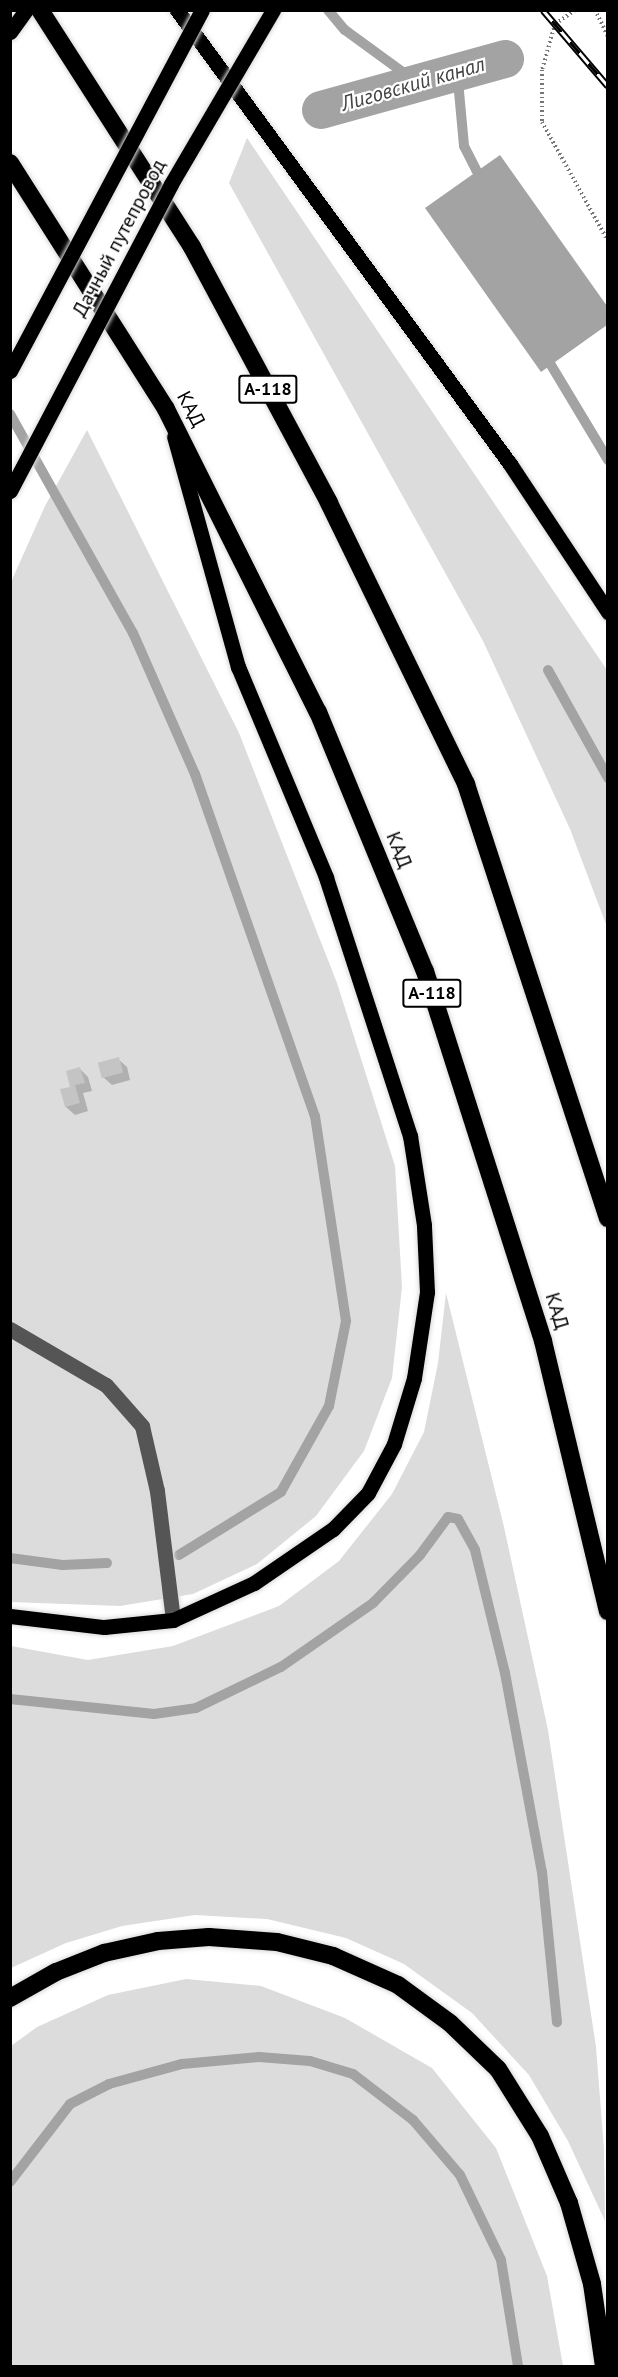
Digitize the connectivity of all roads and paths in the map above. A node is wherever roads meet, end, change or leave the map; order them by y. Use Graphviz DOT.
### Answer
graph roads {
  1 [pos="26,10"];
  2 [pos="40,10"];
  3 [pos="177,10"];
  4 [pos="202,10"];
  5 [pos="273,10"];
  6 [pos="575,10"];
  7 [pos="596,10"];
  8 [pos="10,32"];
  9 [pos="608,37"];
  10 [pos="10,163"];
  11 [pos="608,241"];
  12 [pos="10,371"];
  13 [pos="166,409"];
  14 [pos="10,491"];
  15 [pos="608,612"];
  16 [pos="608,1218"];
  17 [pos="10,1329"];
  18 [pos="608,1611"];
  19 [pos="10,1616"];
  20 [pos="173,1620"];
  21 [pos="10,1998"];
  22 [pos="604,2367"];
  1 -- 8 [label="main road"];
  2 -- 16 [label="highway, А-118"];
  3 -- 15 [label="main road"];
  4 -- 12 [label="main road, Дачный путепровод, bridge"];
  5 -- 14 [label="main road, Дачный путепровод, bridge"];
  6 -- 11 [label="path"];
  7 -- 9 [label="path"];
  10 -- 13 [label="highway, КАД / А-118"];
  13 -- 18 [label="highway, КАД / А-118"];
  13 -- 20 [label="main road"];
  17 -- 20 [label="lane"];
  19 -- 20 [label="main road"];
  21 -- 22 [label="highway"];
}
